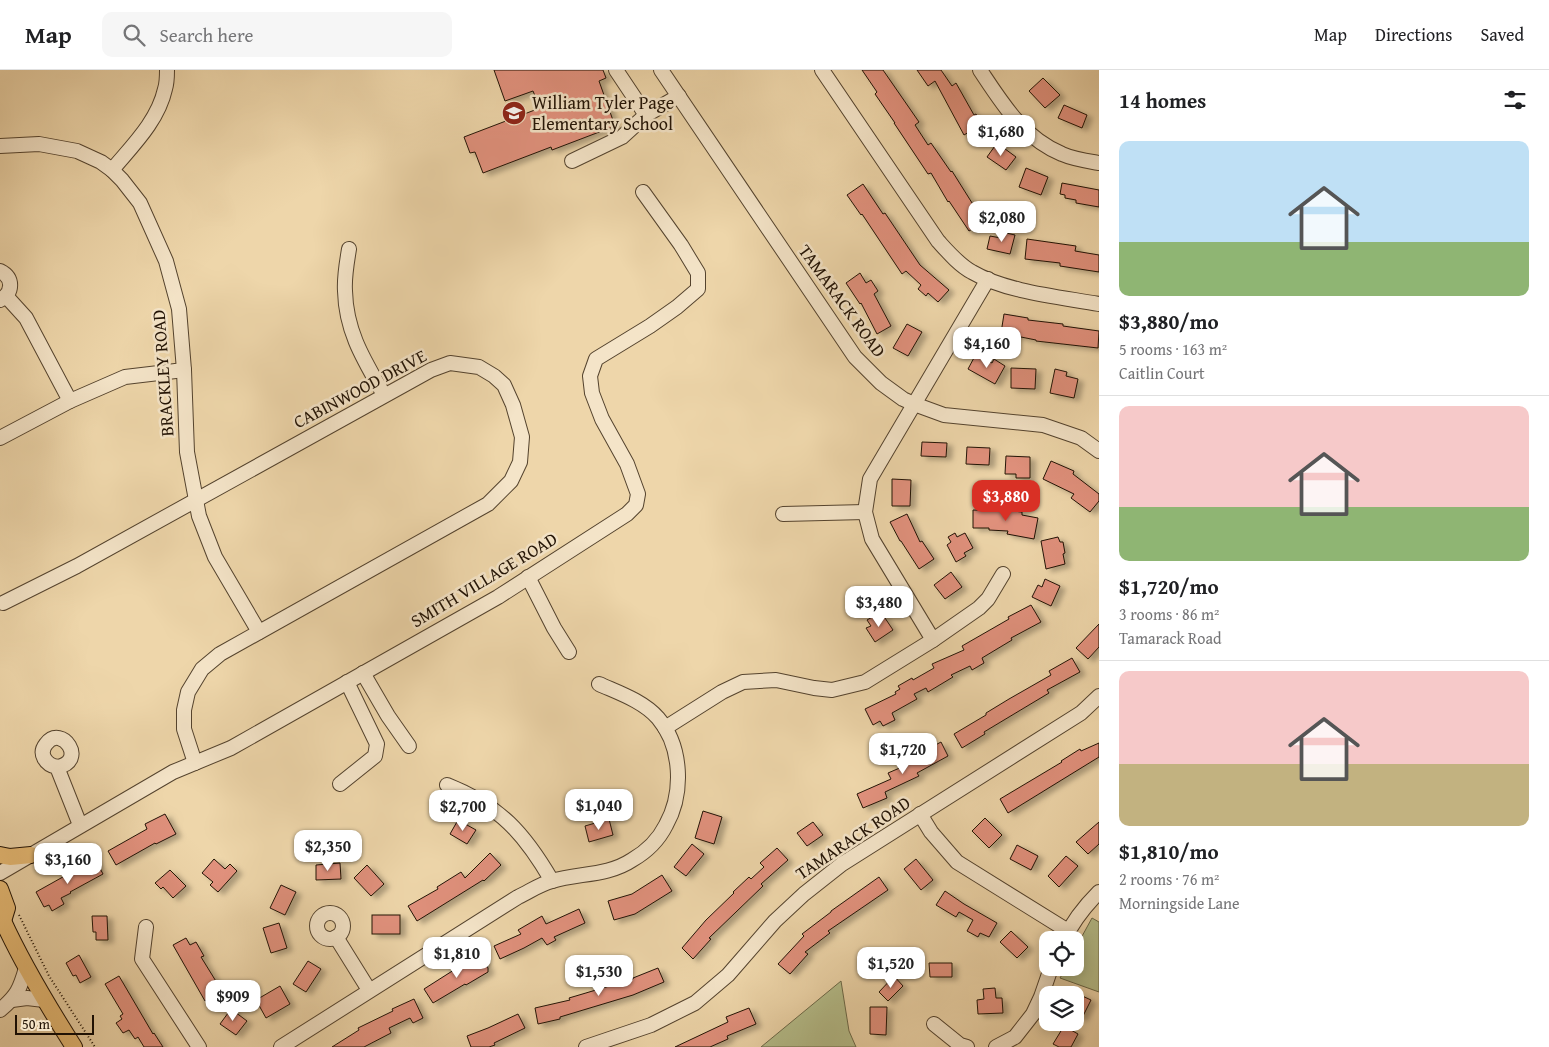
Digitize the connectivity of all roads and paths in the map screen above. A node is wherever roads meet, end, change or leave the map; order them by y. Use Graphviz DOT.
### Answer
graph roads {
  1 [pos="167,70"];
  2 [pos="616,70"];
  3 [pos="661,70"];
  4 [pos="822,70"];
  5 [pos="980,70"];
  6 [pos="678,96"];
  7 [pos="646,115"];
  8 [pos="0,146"];
  9 [pos="572,161"];
  10 [pos="1099,163"];
  11 [pos="112,170"];
  12 [pos="643,192"];
  13 [pos="349,248"];
  14 [pos="0,271"];
  15 [pos="988,279"];
  16 [pos="3,298"];
  17 [pos="1099,304"];
  18 [pos="184,370"];
  19 [pos="384,395"];
  20 [pos="70,401"];
  21 [pos="914,404"];
  22 [pos="0,438"];
  23 [pos="1099,452"];
  24 [pos="195,501"];
  25 [pos="865,512"];
  26 [pos="783,514"];
  27 [pos="1003,574"];
  28 [pos="528,578"];
  29 [pos="3,603"];
  30 [pos="258,632"];
  31 [pos="933,640"];
  32 [pos="568,652"];
  33 [pos="364,673"];
  34 [pos="347,682"];
  35 [pos="599,684"];
  36 [pos="1099,696"];
  37 [pos="664,728"];
  38 [pos="409,746"];
  39 [pos="195,763"];
  40 [pos="57,767"];
  41 [pos="340,784"];
  42 [pos="447,785"];
  43 [pos="920,814"];
  44 [pos="80,825"];
  45 [pos="31,855"];
  46 [pos="0,856"];
  47 [pos="0,873"];
  48 [pos="552,881"];
  49 [pos="0,889"];
  50 [pos="1099,892"];
  51 [pos="7,917"];
  52 [pos="146,927"];
  53 [pos="1060,931"];
  54 [pos="1069,931"];
  55 [pos="336,937"];
  56 [pos="26,968"];
  57 [pos="1049,976"];
  58 [pos="369,990"];
  59 [pos="12,1000"];
  60 [pos="44,1000"];
  61 [pos="0,1010"];
  62 [pos="934,1024"];
  63 [pos="74,1047"];
  64 [pos="95,1047"];
  65 [pos="199,1047"];
  66 [pos="281,1047"];
  67 [pos="586,1047"];
  68 [pos="967,1047"];
  69 [pos="996,1047"];
  1 -- 11 [label="street"];
  2 -- 7 [label="street"];
  3 -- 6 [label="street, TAMARACK ROAD"];
  4 -- 15 [label="street"];
  5 -- 10 [label="street"];
  6 -- 7 [label="street"];
  6 -- 21 [label="street, TAMARACK ROAD"];
  7 -- 9 [label="street"];
  8 -- 11 [label="street, BRACKLEY ROAD"];
  11 -- 18 [label="street, BRACKLEY ROAD"];
  12 -- 28 [label="street, SMITH VILLAGE ROAD"];
  13 -- 19 [label="street"];
  14 -- 16 [label="street"];
  15 -- 17 [label="street"];
  15 -- 21 [label="street"];
  16 -- 20 [label="street"];
  18 -- 20 [label="street"];
  18 -- 24 [label="street, BRACKLEY ROAD"];
  19 -- 24 [label="street, CABINWOOD DRIVE"];
  19 -- 30 [label="street, CABINWOOD DRIVE"];
  20 -- 22 [label="street"];
  21 -- 23 [label="street, TAMARACK ROAD"];
  21 -- 25 [label="street"];
  24 -- 29 [label="street, CABINWOOD DRIVE"];
  24 -- 30 [label="street, BRACKLEY ROAD"];
  25 -- 26 [label="street"];
  25 -- 31 [label="street"];
  27 -- 31 [label="street"];
  28 -- 32 [label="street"];
  28 -- 33 [label="street, SMITH VILLAGE ROAD"];
  30 -- 39 [label="street, CABINWOOD DRIVE"];
  31 -- 37 [label="street"];
  33 -- 34 [label="street, SMITH VILLAGE ROAD"];
  33 -- 38 [label="street"];
  34 -- 39 [label="street, SMITH VILLAGE ROAD"];
  34 -- 41 [label="street"];
  35 -- 37 [label="street"];
  36 -- 43 [label="street, TAMARACK ROAD"];
  37 -- 48 [label="street"];
  39 -- 44 [label="street, SMITH VILLAGE ROAD"];
  40 -- 44 [label="street"];
  42 -- 48 [label="street"];
  43 -- 53 [label="street"];
  43 -- 67 [label="street, TAMARACK ROAD"];
  44 -- 45 [label="street, SMITH VILLAGE ROAD"];
  45 -- 46 [label="main road"];
  45 -- 47 [label="street, SMITH VILLAGE ROAD"];
  48 -- 58 [label="street"];
  49 -- 51 [label="main road"];
  50 -- 54 [label="street"];
  51 -- 56 [label="main road"];
  51 -- 64 [label="path"];
  52 -- 65 [label="street"];
  55 -- 58 [label="street"];
  56 -- 59 [label="street"];
  56 -- 60 [label="main road"];
  57 -- 69 [label="street"];
  58 -- 66 [label="street"];
  59 -- 60 [label="street"];
  59 -- 61 [label="street"];
  60 -- 63 [label="main road"];
  62 -- 68 [label="street"];
}
